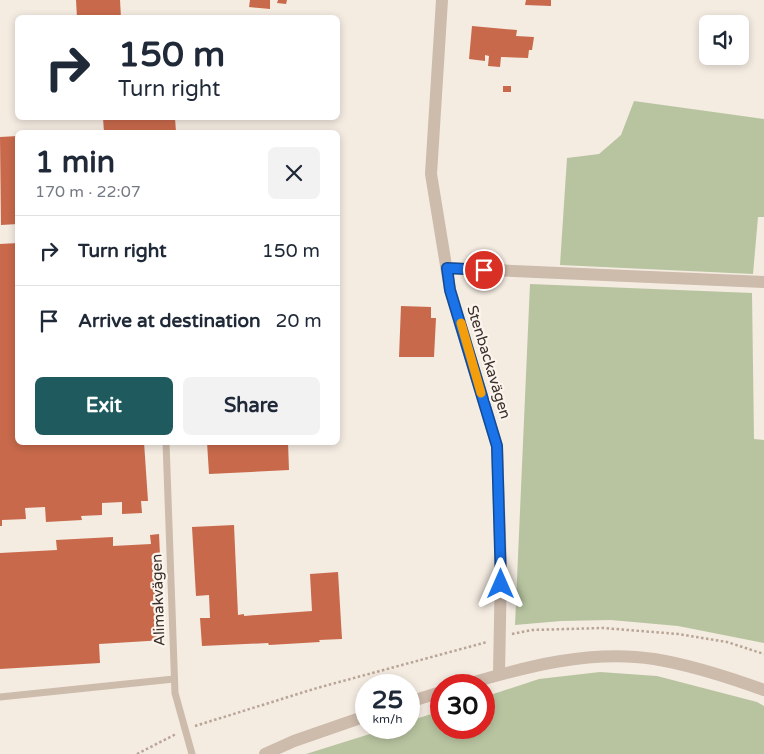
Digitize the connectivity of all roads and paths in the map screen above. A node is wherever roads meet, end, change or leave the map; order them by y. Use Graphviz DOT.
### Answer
graph roads {
  1 [pos="442,0"];
  2 [pos="447,268"];
  3 [pos="764,282"];
  4 [pos="166,445"];
  5 [pos="499,637"];
  6 [pos="764,654"];
  7 [pos="499,674"];
  8 [pos="495,675"];
  9 [pos="174,679"];
  10 [pos="764,690"];
  11 [pos="0,697"];
  12 [pos="355,720"];
  13 [pos="184,730"];
  14 [pos="137,754"];
  15 [pos="192,754"];
  16 [pos="265,754"];
  1 -- 2 [label="street, Stenbackavägen"];
  2 -- 3 [label="street"];
  2 -- 5 [label="street, Stenbackavägen"];
  4 -- 9 [label="lane, Alimakvägen"];
  5 -- 6 [label="path"];
  5 -- 7 [label="street, Stenbackavägen"];
  5 -- 13 [label="path"];
  7 -- 8 [label="street"];
  7 -- 10 [label="street"];
  9 -- 11 [label="lane"];
  9 -- 13 [label="lane, Alimakvägen"];
  12 -- 16 [label="street"];
  13 -- 14 [label="path"];
  13 -- 15 [label="lane, Alimakvägen"];
}
